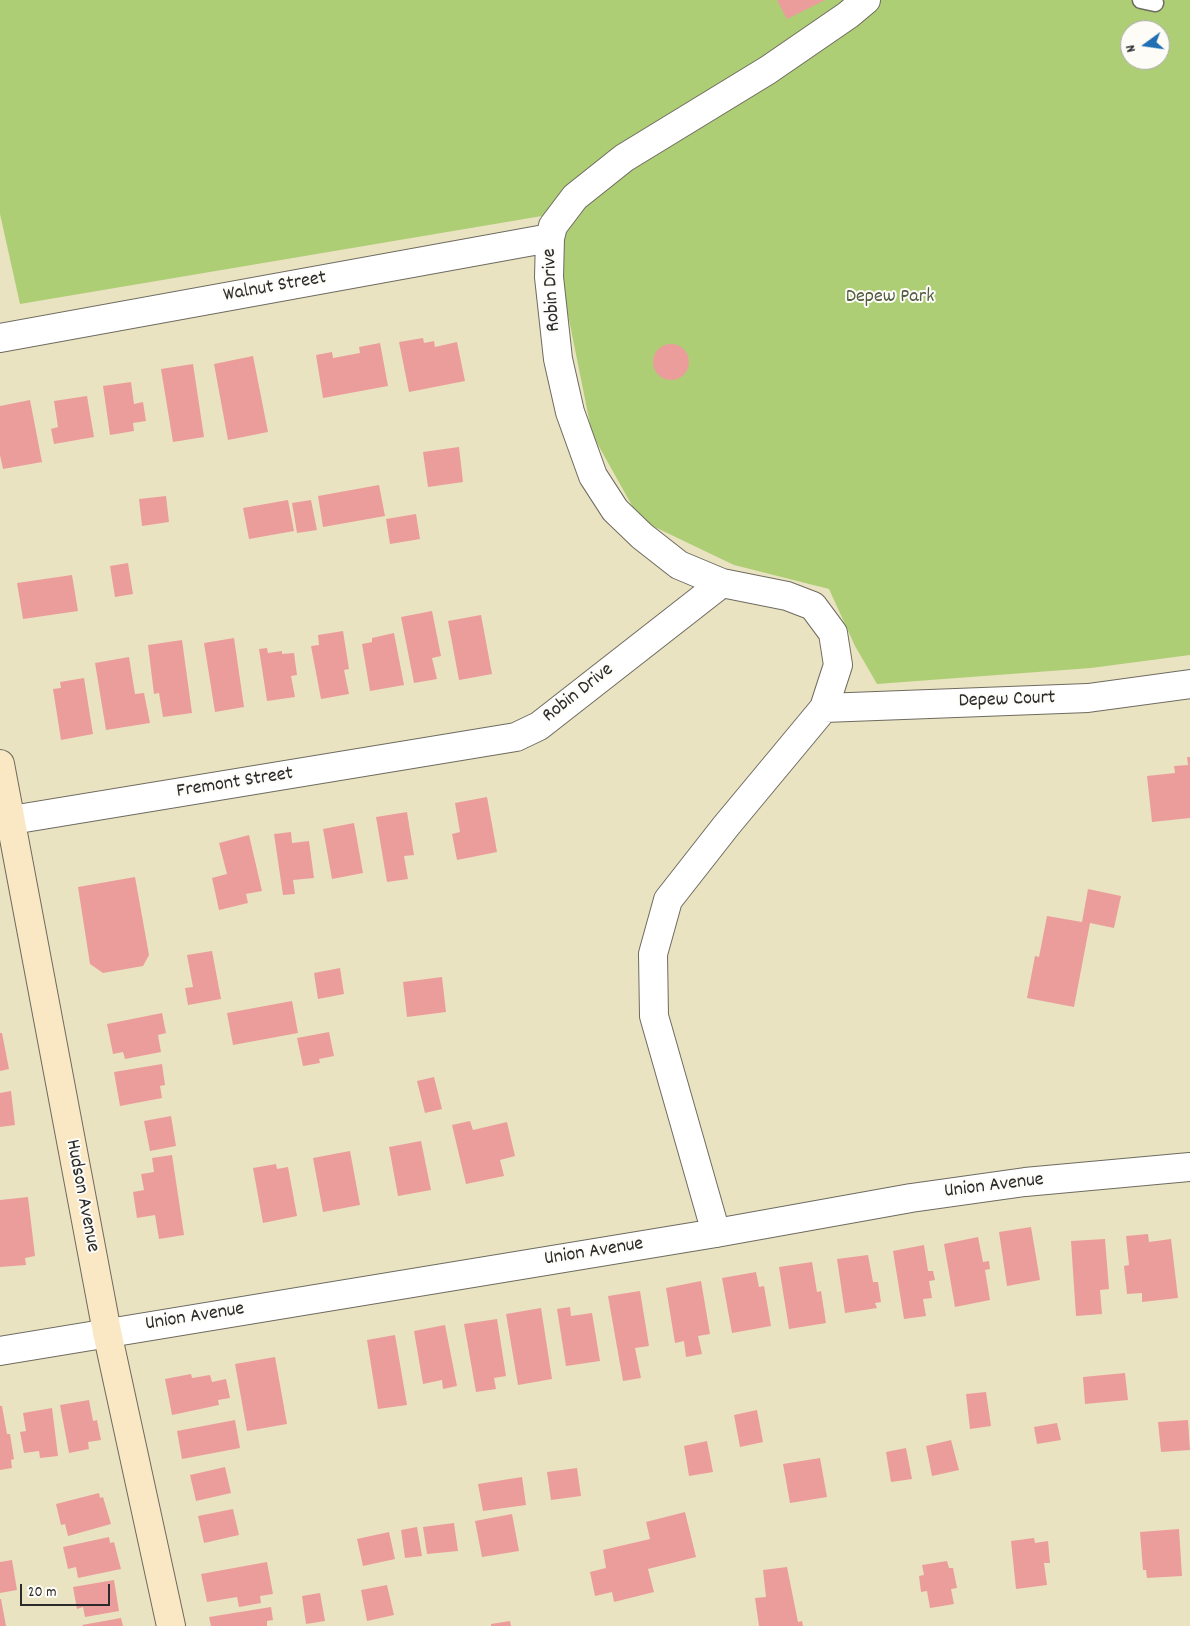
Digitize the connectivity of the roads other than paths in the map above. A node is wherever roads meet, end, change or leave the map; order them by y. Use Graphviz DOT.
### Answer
graph roads {
  1 [pos="866,0"];
  2 [pos="550,238"];
  3 [pos="0,338"];
  4 [pos="722,583"];
  5 [pos="1190,684"];
  6 [pos="824,708"];
  7 [pos="471,745"];
  8 [pos="0,764"];
  9 [pos="5,821"];
  10 [pos="1190,1168"];
  11 [pos="716,1233"];
  12 [pos="107,1332"];
  13 [pos="0,1351"];
  14 [pos="171,1626"];
  1 -- 2 [label="street, Robin Drive"];
  2 -- 3 [label="street, Walnut Street"];
  2 -- 4 [label="street, Robin Drive"];
  4 -- 6 [label="street, Robin Drive"];
  4 -- 7 [label="street, Robin Drive"];
  5 -- 6 [label="street, Depew Court"];
  6 -- 11 [label="street"];
  7 -- 9 [label="street, Fremont Street"];
  8 -- 9 [label="street, Hudson Avenue"];
  9 -- 12 [label="street, Hudson Avenue"];
  10 -- 11 [label="street, Union Avenue"];
  11 -- 12 [label="street, Union Avenue"];
  12 -- 13 [label="street, Union Avenue"];
  12 -- 14 [label="street, Hudson Avenue"];
}
